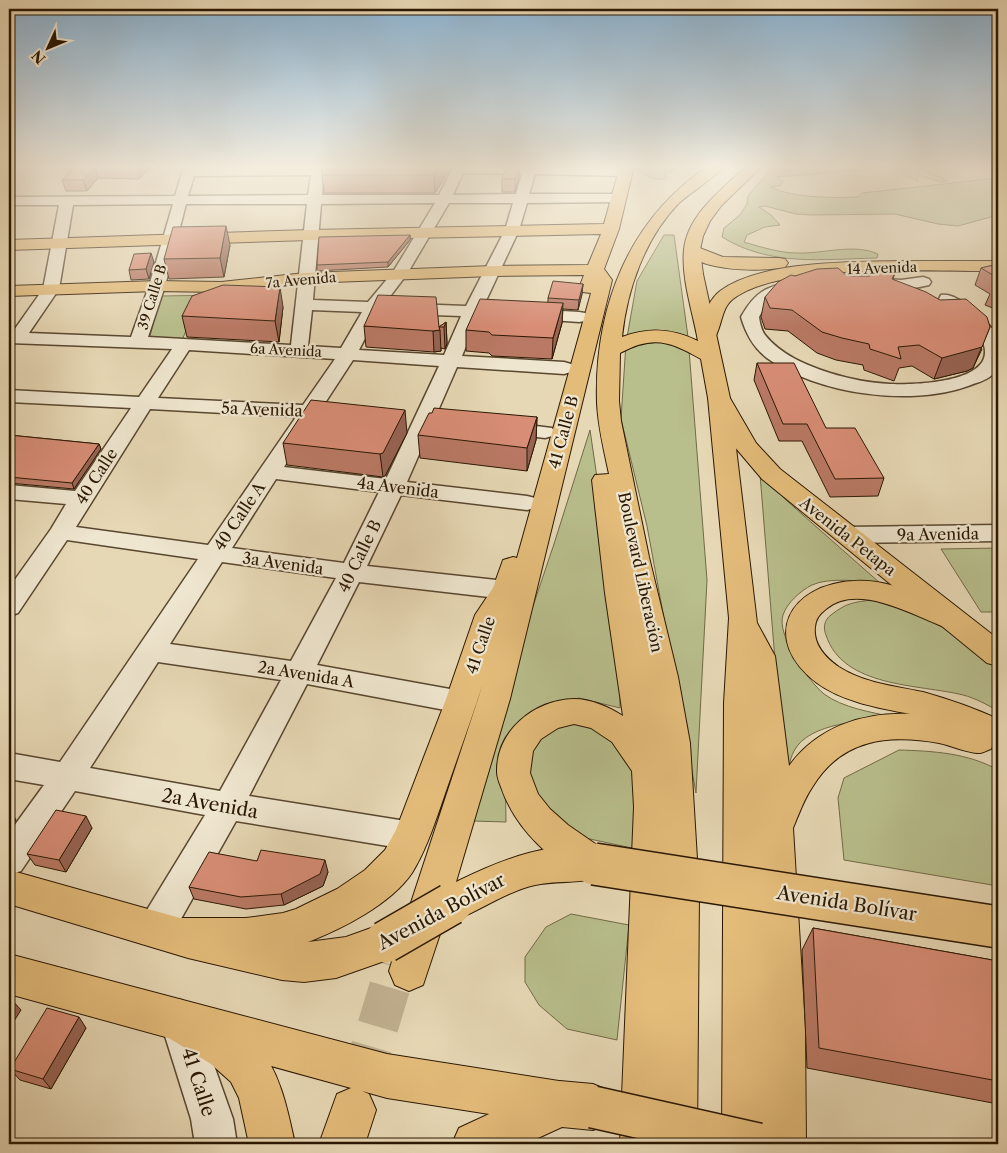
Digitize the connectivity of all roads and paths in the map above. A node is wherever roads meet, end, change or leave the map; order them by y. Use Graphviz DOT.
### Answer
graph roads {
  1 [pos="64,220"];
  2 [pos="175,220"];
  3 [pos="312,220"];
  4 [pos="433,220"];
  5 [pos="515,220"];
  6 [pos="613,220"];
  7 [pos="650,220"];
  8 [pos="657,220"];
  9 [pos="703,220"];
  10 [pos="653,224"];
  11 [pos="611,229"];
  12 [pos="512,230"];
  13 [pos="425,232"];
  14 [pos="310,235"];
  15 [pos="170,239"];
  16 [pos="60,243"];
  17 [pos="9,245"];
  18 [pos="692,250"];
  19 [pos="998,259"];
  20 [pos="731,264"];
  21 [pos="998,266"];
  22 [pos="899,267"];
  23 [pos="594,270"];
  24 [pos="493,272"];
  25 [pos="399,274"];
  26 [pos="771,276"];
  27 [pos="305,278"];
  28 [pos="157,286"];
  29 [pos="51,289"];
  30 [pos="9,291"];
  31 [pos="942,293"];
  32 [pos="304,306"];
  33 [pos="372,309"];
  34 [pos="472,311"];
  35 [pos="579,316"];
  36 [pos="985,319"];
  37 [pos="706,335"];
  38 [pos="13,338"];
  39 [pos="138,342"];
  40 [pos="184,344"];
  41 [pos="612,349"];
  42 [pos="299,351"];
  43 [pos="348,353"];
  44 [pos="711,356"];
  45 [pos="451,359"];
  46 [pos="564,368"];
  47 [pos="9,396"];
  48 [pos="719,398"];
  49 [pos="145,404"];
  50 [pos="608,404"];
  51 [pos="309,410"];
  52 [pos="338,413"];
  53 [pos="480,426"];
  54 [pos="545,432"];
  55 [pos="269,472"];
  56 [pos="392,487"];
  57 [pos="9,492"];
  58 [pos="81,498"];
  59 [pos="527,503"];
  60 [pos="62,532"];
  61 [pos="998,533"];
  62 [pos="847,535"];
  63 [pos="214,553"];
  64 [pos="352,572"];
  65 [pos="513,593"];
  66 [pos="9,607"];
  67 [pos="743,618"];
  68 [pos="956,621"];
  69 [pos="149,651"];
  70 [pos="998,655"];
  71 [pos="299,672"];
  72 [pos="461,702"];
  73 [pos="998,733"];
  74 [pos="998,748"];
  75 [pos="9,766"];
  76 [pos="649,773"];
  77 [pos="67,778"];
  78 [pos="228,806"];
  79 [pos="774,829"];
  80 [pos="412,836"];
  81 [pos="9,860"];
  82 [pos="594,864"];
  83 [pos="9,887"];
  84 [pos="998,926"];
  85 [pos="167,934"];
  86 [pos="397,959"];
  87 [pos="9,974"];
  88 [pos="178,1020"];
  89 [pos="576,1105"];
  90 [pos="216,1144"];
  91 [pos="272,1144"];
  92 [pos="475,1144"];
  93 [pos="643,1144"];
  94 [pos="674,1144"];
  95 [pos="745,1144"];
  96 [pos="758,1144"];
  97 [pos="783,1144"];
  1 -- 16 [label="street"];
  2 -- 15 [label="street, 39 Calle B"];
  3 -- 14 [label="street"];
  4 -- 13 [label="street, 40 Calle A"];
  5 -- 12 [label="street, 40 Calle B"];
  6 -- 11 [label="main road, 41 Calle"];
  7 -- 10 [label="main road"];
  8 -- 10 [label="main road, Boulevard Liberación"];
  9 -- 18 [label="main road"];
  10 -- 41 [label="main road, Boulevard Liberación"];
  11 -- 12 [label="main road"];
  11 -- 23 [label="main road, 41 Calle"];
  12 -- 13 [label="main road"];
  12 -- 24 [label="street, 40 Calle B"];
  13 -- 14 [label="main road"];
  13 -- 25 [label="street, 40 Calle A"];
  14 -- 15 [label="main road"];
  14 -- 27 [label="street"];
  15 -- 16 [label="main road"];
  15 -- 28 [label="street, 39 Calle B"];
  16 -- 17 [label="main road"];
  16 -- 29 [label="street"];
  18 -- 20 [label="main road, 14 Avenida"];
  18 -- 37 [label="main road"];
  19 -- 20 [label="main road, 14 Avenida"];
  20 -- 26 [label="main road"];
  21 -- 22 [label="main road, 14 Avenida"];
  22 -- 26 [label="main road, 14 Avenida"];
  22 -- 31 [label="street"];
  23 -- 24 [label="main road, 7a Avenida"];
  23 -- 35 [label="main road, 41 Calle"];
  23 -- 65 [label="main road, 41 Calle B"];
  24 -- 25 [label="main road, 7a Avenida"];
  24 -- 34 [label="street, 40 Calle B"];
  25 -- 27 [label="main road, 7a Avenida"];
  25 -- 33 [label="street, 40 Calle A"];
  26 -- 37 [label="main road, 14 Avenida"];
  27 -- 28 [label="main road, 7a Avenida"];
  27 -- 32 [label="street"];
  28 -- 29 [label="main road, 7a Avenida"];
  28 -- 39 [label="street, 39 Calle B"];
  29 -- 30 [label="main road, 7a Avenida"];
  29 -- 38 [label="street"];
  31 -- 36 [label="street"];
  31 -- 36 [label="street"];
  32 -- 33 [label="street"];
  32 -- 42 [label="street"];
  33 -- 34 [label="street"];
  33 -- 43 [label="street, 40 Calle A"];
  34 -- 35 [label="street"];
  34 -- 45 [label="street, 40 Calle B"];
  35 -- 46 [label="main road, 41 Calle"];
  37 -- 44 [label="main road"];
  38 -- 39 [label="street, 6a Avenida"];
  39 -- 40 [label="street, 6a Avenida"];
  40 -- 42 [label="street, 6a Avenida"];
  40 -- 49 [label="street, 40 Calle"];
  41 -- 44 [label="main road"];
  41 -- 50 [label="main road, Boulevard Liberación"];
  42 -- 43 [label="street, 6a Avenida"];
  43 -- 45 [label="street, 6a Avenida"];
  43 -- 51 [label="street, 40 Calle A"];
  44 -- 48 [label="main road"];
  45 -- 46 [label="street, 6a Avenida"];
  45 -- 56 [label="street, 40 Calle B"];
  46 -- 54 [label="main road, 41 Calle"];
  47 -- 49 [label="street, 5a Avenida"];
  48 -- 62 [label="main road, Avenida Petapa"];
  48 -- 67 [label="main road"];
  49 -- 51 [label="street, 5a Avenida"];
  49 -- 58 [label="street, 40 Calle"];
  50 -- 76 [label="main road"];
  50 -- 94 [label="main road, Boulevard Liberación"];
  51 -- 52 [label="street, 5a Avenida"];
  51 -- 55 [label="street, 40 Calle A"];
  53 -- 54 [label="street"];
  54 -- 59 [label="main road, 41 Calle"];
  55 -- 56 [label="street, 4a Avenida"];
  55 -- 63 [label="street, 40 Calle A"];
  56 -- 59 [label="street, 4a Avenida"];
  56 -- 64 [label="street, 40 Calle B"];
  57 -- 58 [label="street"];
  58 -- 60 [label="street, 40 Calle"];
  59 -- 65 [label="main road, 41 Calle"];
  60 -- 63 [label="street, 3a Avenida"];
  60 -- 66 [label="street, 40 Calle"];
  61 -- 62 [label="street, 9a Avenida"];
  62 -- 68 [label="main road, Avenida Petapa"];
  63 -- 64 [label="street, 3a Avenida"];
  63 -- 69 [label="street, 40 Calle A"];
  64 -- 65 [label="street, 3a Avenida"];
  64 -- 71 [label="street, 40 Calle B"];
  65 -- 72 [label="main road, 41 Calle"];
  65 -- 86 [label="main road"];
  67 -- 79 [label="main road"];
  67 -- 95 [label="main road"];
  68 -- 70 [label="main road, Avenida Petapa"];
  68 -- 73 [label="main road"];
  69 -- 71 [label="street, 2a Avenida A"];
  69 -- 77 [label="street, 40 Calle A"];
  71 -- 72 [label="street, 2a Avenida A"];
  71 -- 78 [label="street, 40 Calle B"];
  72 -- 80 [label="main road, 41 Calle"];
  74 -- 79 [label="main road"];
  75 -- 77 [label="street, 2a Avenida"];
  76 -- 82 [label="main road"];
  76 -- 93 [label="main road"];
  77 -- 78 [label="street, 2a Avenida"];
  77 -- 81 [label="street, 40 Calle A"];
  78 -- 80 [label="street, 2a Avenida"];
  78 -- 85 [label="street, 40 Calle B"];
  79 -- 97 [label="main road"];
  80 -- 85 [label="main road, 41 Calle"];
  82 -- 84 [label="main road, Avenida Bolívar, bridge"];
  82 -- 86 [label="main road, Avenida Bolívar, bridge"];
  83 -- 85 [label="main road, Avenida Bolívar"];
  85 -- 86 [label="main road, Avenida Bolívar"];
  87 -- 88 [label="main road"];
  88 -- 89 [label="main road"];
  88 -- 90 [label="street, 41 Calle"];
  88 -- 91 [label="main road"];
  89 -- 92 [label="main road"];
  89 -- 96 [label="main road, bridge"];
}
